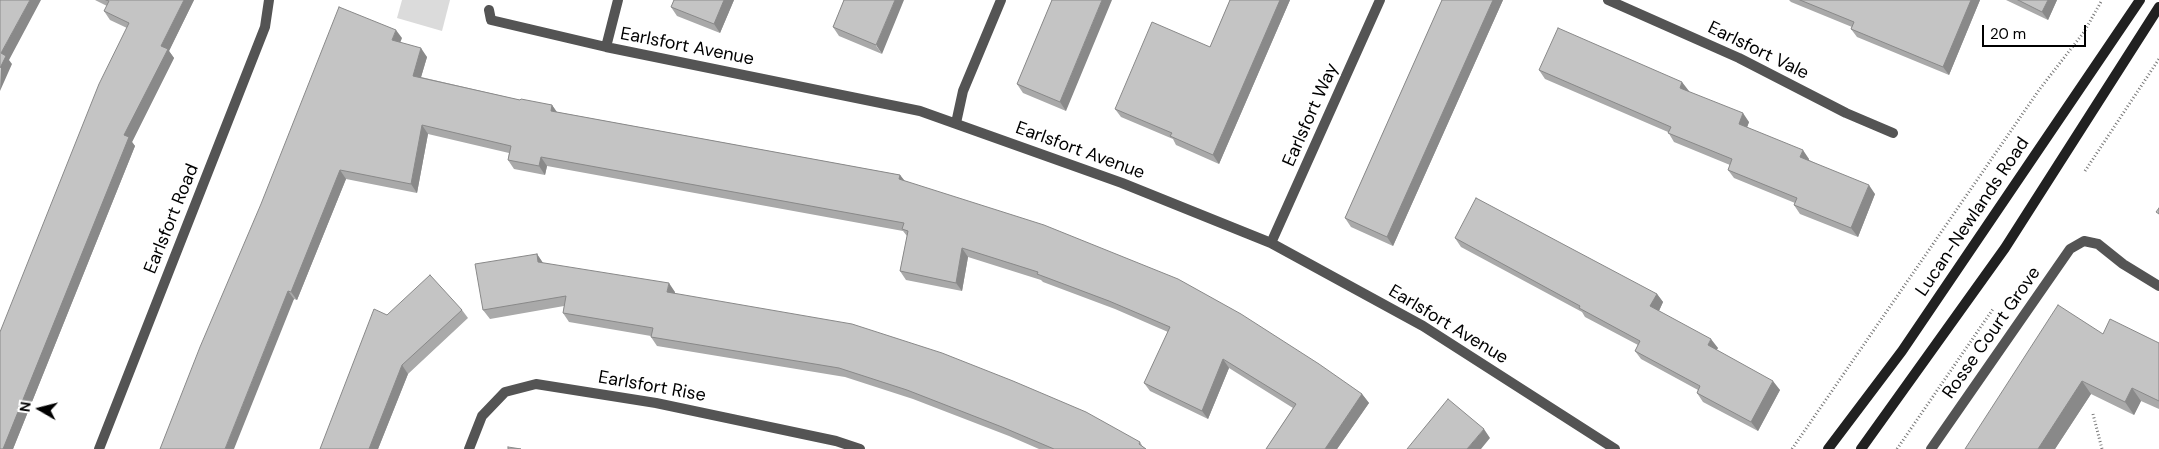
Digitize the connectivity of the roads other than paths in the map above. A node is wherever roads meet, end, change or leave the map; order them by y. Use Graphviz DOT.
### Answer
graph roads {
  1 [pos="269,0"];
  2 [pos="618,0"];
  3 [pos="1001,0"];
  4 [pos="1380,0"];
  5 [pos="1608,0"];
  6 [pos="2140,0"];
  7 [pos="2159,7"];
  8 [pos="489,10"];
  9 [pos="606,47"];
  10 [pos="956,122"];
  11 [pos="1892,133"];
  12 [pos="1271,243"];
  13 [pos="2159,286"];
  14 [pos="99,449"];
  15 [pos="470,449"];
  16 [pos="860,449"];
  17 [pos="1616,449"];
  18 [pos="1828,449"];
  19 [pos="1861,449"];
  20 [pos="1931,449"];
  1 -- 14 [label="street, Earlsfort Road"];
  2 -- 9 [label="street"];
  3 -- 10 [label="street"];
  4 -- 12 [label="street, Earlsfort Way"];
  5 -- 11 [label="street, Earlsfort Vale"];
  6 -- 18 [label="street, Lucan-Newlands Road"];
  7 -- 19 [label="street"];
  8 -- 9 [label="street, Earlsfort Avenue"];
  9 -- 10 [label="street, Earlsfort Avenue"];
  10 -- 12 [label="street, Earlsfort Avenue"];
  12 -- 17 [label="street, Earlsfort Avenue"];
  13 -- 20 [label="street, Rosse Court Grove"];
  15 -- 16 [label="street, Earlsfort Rise"];
}
